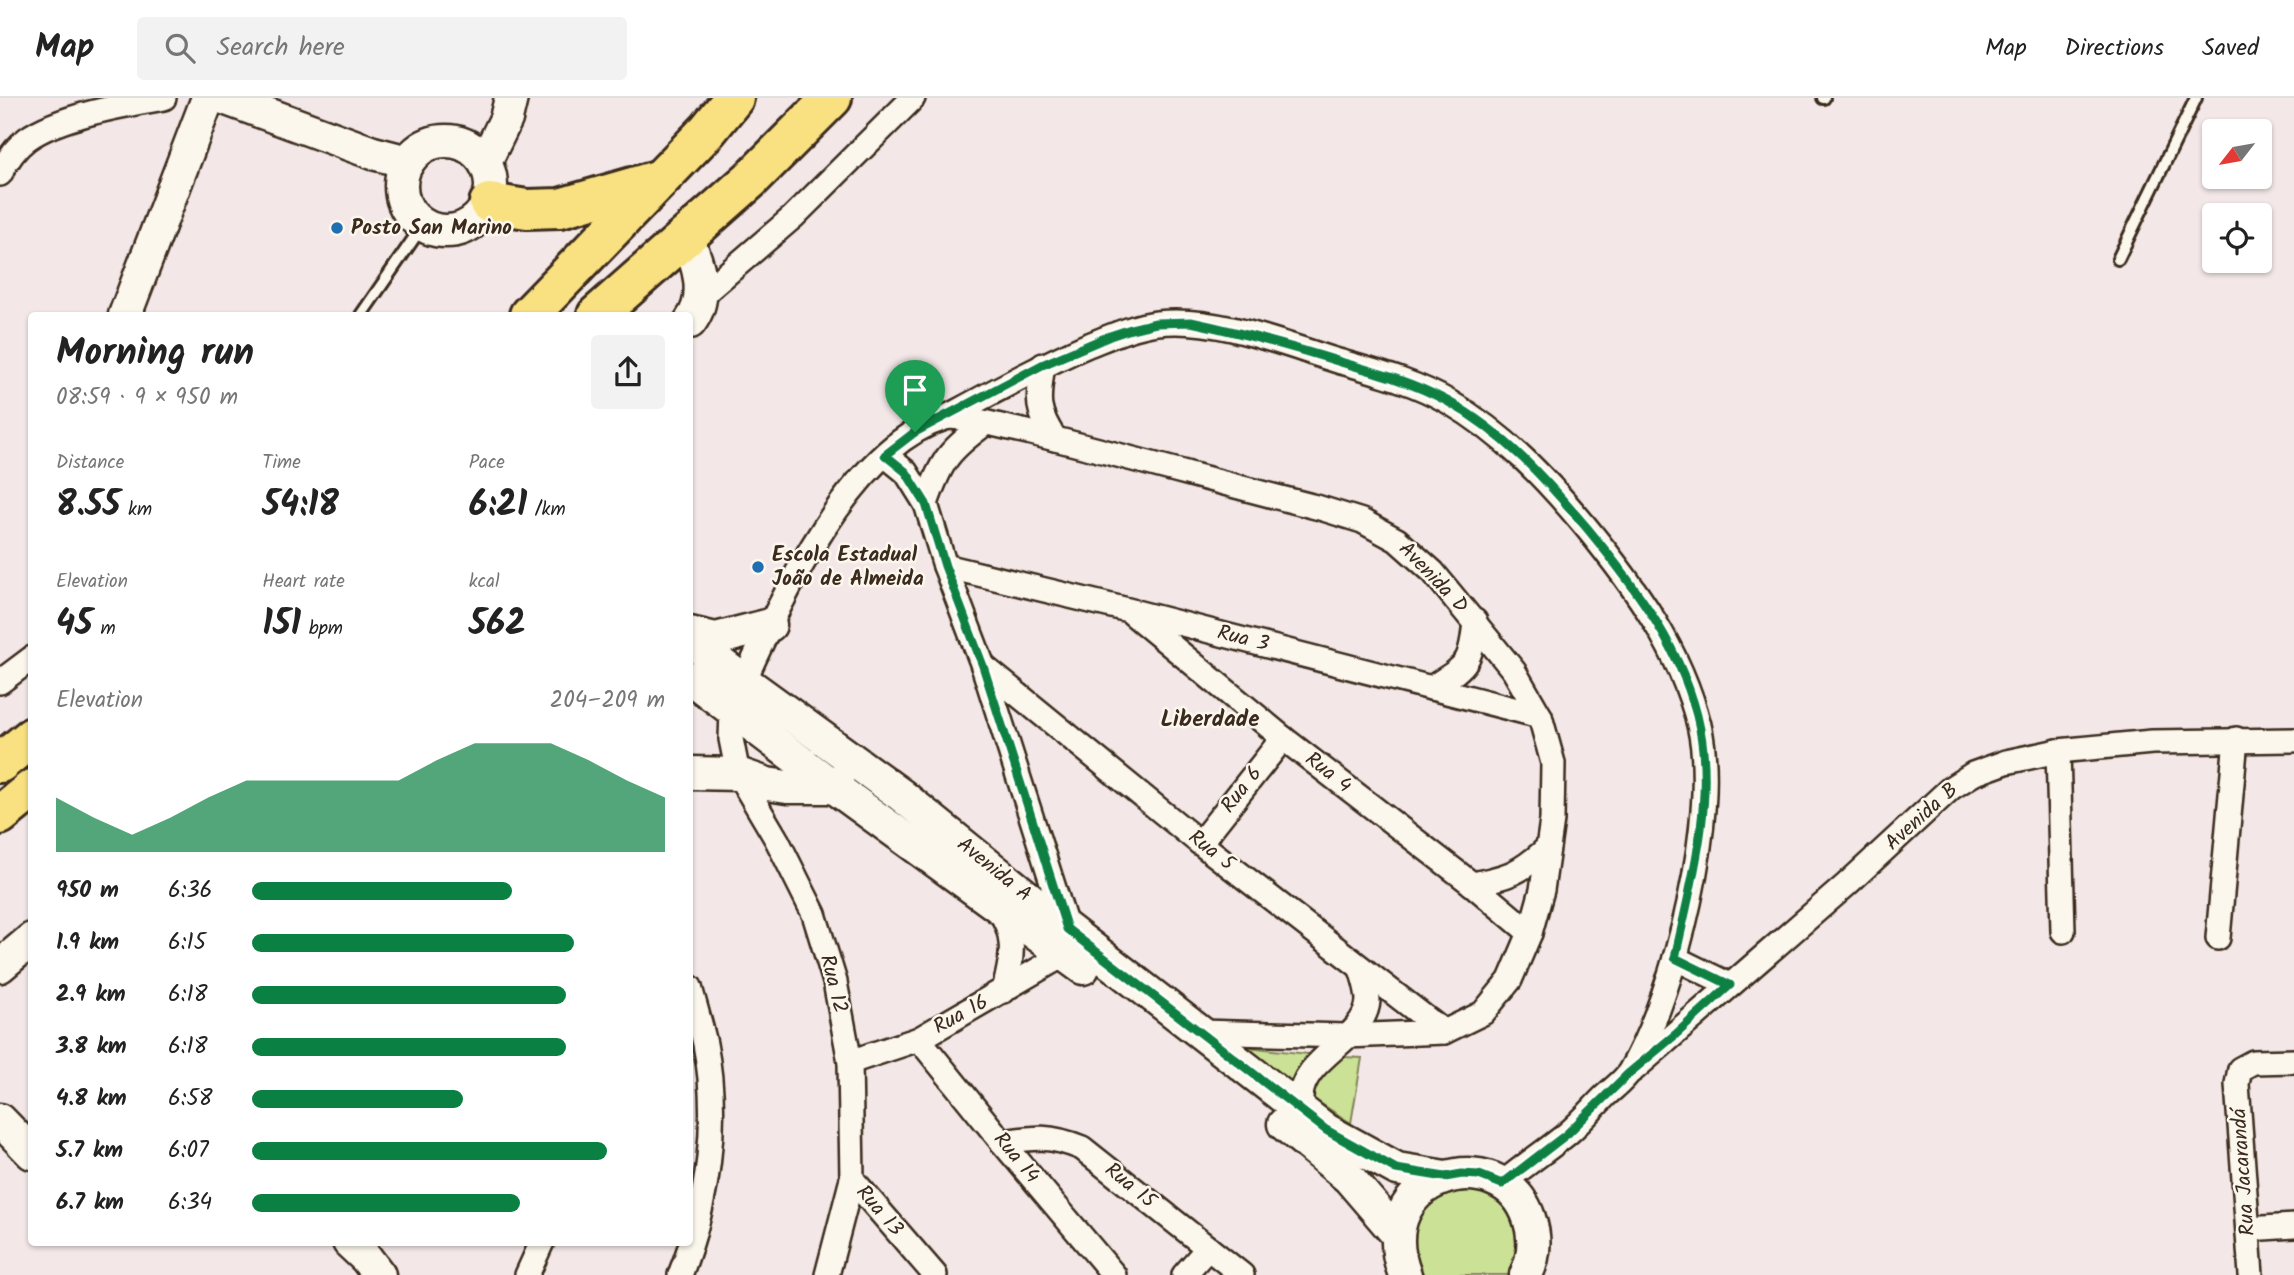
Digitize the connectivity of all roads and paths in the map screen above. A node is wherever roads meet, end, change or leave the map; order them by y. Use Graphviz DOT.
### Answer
graph roads {
  1 [pos="164,98"];
  2 [pos="208,98"];
  3 [pos="224,98"];
  4 [pos="734,98"];
  5 [pos="832,98"];
  6 [pos="913,98"];
  7 [pos="2196,98"];
  8 [pos="507,112"];
  9 [pos="708,130"];
  10 [pos="480,156"];
  11 [pos="405,168"];
  12 [pos="0,174"];
  13 [pos="659,179"];
  14 [pos="489,203"];
  15 [pos="423,225"];
  16 [pos="686,235"];
  17 [pos="2118,259"];
  18 [pos="695,309"];
  19 [pos="126,312"];
  20 [pos="363,312"];
  21 [pos="532,312"];
  22 [pos="600,312"];
  23 [pos="1042,365"];
  24 [pos="947,417"];
  25 [pos="986,423"];
  26 [pos="1055,439"];
  27 [pos="885,455"];
  28 [pos="926,504"];
  29 [pos="945,566"];
  30 [pos="1128,610"];
  31 [pos="1475,621"];
  32 [pos="770,625"];
  33 [pos="693,635"];
  34 [pos="693,640"];
  35 [pos="28,661"];
  36 [pos="983,666"];
  37 [pos="693,680"];
  38 [pos="744,681"];
  39 [pos="0,682"];
  40 [pos="1431,688"];
  41 [pos="732,711"];
  42 [pos="1540,716"];
  43 [pos="28,718"];
  44 [pos="1283,738"];
  45 [pos="2236,739"];
  46 [pos="28,740"];
  47 [pos="2294,740"];
  48 [pos="0,741"];
  49 [pos="2058,751"];
  50 [pos="849,758"];
  51 [pos="0,763"];
  52 [pos="693,773"];
  53 [pos="738,774"];
  54 [pos="834,787"];
  55 [pos="28,792"];
  56 [pos="0,815"];
  57 [pos="1200,843"];
  58 [pos="1548,847"];
  59 [pos="1472,884"];
  60 [pos="994,902"];
  61 [pos="2063,931"];
  62 [pos="1530,933"];
  63 [pos="2218,938"];
  64 [pos="28,942"];
  65 [pos="1066,942"];
  66 [pos="1675,958"];
  67 [pos="0,966"];
  68 [pos="1361,969"];
  69 [pos="1730,985"];
  70 [pos="1004,991"];
  71 [pos="693,998"];
  72 [pos="1200,1032"];
  73 [pos="1444,1032"];
  74 [pos="1346,1036"];
  75 [pos="919,1039"];
  76 [pos="2294,1061"];
  77 [pos="850,1062"];
  78 [pos="1628,1074"];
  79 [pos="1304,1114"];
  80 [pos="0,1120"];
  81 [pos="1002,1142"];
  82 [pos="28,1149"];
  83 [pos="1445,1177"];
  84 [pos="852,1180"];
  85 [pos="1502,1184"];
  86 [pos="2294,1226"];
  87 [pos="2248,1229"];
  88 [pos="1397,1234"];
  89 [pos="693,1235"];
  90 [pos="540,1246"];
  91 [pos="690,1246"];
  92 [pos="1208,1248"];
  93 [pos="527,1275"];
  94 [pos="680,1275"];
  95 [pos="827,1275"];
  96 [pos="935,1275"];
  97 [pos="1114,1275"];
  98 [pos="1184,1275"];
  99 [pos="1242,1275"];
  100 [pos="1405,1275"];
  101 [pos="1526,1275"];
  102 [pos="2251,1275"];
  1 -- 12 [label="street"];
  2 -- 19 [label="street"];
  3 -- 11 [label="street"];
  4 -- 9 [label="highway"];
  5 -- 16 [label="highway"];
  6 -- 18 [label="street"];
  7 -- 17 [label="lane"];
  8 -- 10 [label="street"];
  9 -- 13 [label="highway"];
  9 -- 16 [label="highway"];
  10 -- 11 [label="street"];
  10 -- 14 [label="street"];
  11 -- 15 [label="street"];
  13 -- 14 [label="highway"];
  13 -- 21 [label="highway"];
  14 -- 15 [label="street"];
  15 -- 20 [label="lane"];
  16 -- 18 [label="street"];
  16 -- 22 [label="highway"];
  23 -- 24 [label="street"];
  23 -- 26 [label="street"];
  23 -- 66 [label="street"];
  24 -- 25 [label="street, Avenida D"];
  24 -- 27 [label="street"];
  25 -- 26 [label="street, Avenida D"];
  25 -- 28 [label="street"];
  26 -- 31 [label="street, Avenida D"];
  27 -- 28 [label="street"];
  27 -- 32 [label="street"];
  28 -- 29 [label="street"];
  29 -- 30 [label="street, Rua 3"];
  29 -- 36 [label="street"];
  30 -- 40 [label="street, Rua 3"];
  30 -- 44 [label="street, Rua 4"];
  31 -- 40 [label="street"];
  31 -- 42 [label="street, Avenida D"];
  32 -- 33 [label="street"];
  32 -- 38 [label="street"];
  34 -- 38 [label="street, Avenida A"];
  35 -- 39 [label="street"];
  36 -- 57 [label="street, Rua 5"];
  36 -- 65 [label="street"];
  37 -- 41 [label="street, Avenida A"];
  38 -- 50 [label="street, Avenida A"];
  40 -- 42 [label="street, Rua 3"];
  41 -- 53 [label="street, Rua 12"];
  41 -- 54 [label="street, Avenida A"];
  42 -- 58 [label="street, Avenida D"];
  43 -- 48 [label="highway"];
  44 -- 57 [label="street, Rua 6"];
  44 -- 59 [label="street, Rua 4"];
  45 -- 47 [label="street, Avenida B"];
  45 -- 49 [label="street, Avenida B"];
  45 -- 63 [label="street"];
  46 -- 51 [label="highway"];
  49 -- 61 [label="street"];
  49 -- 69 [label="street, Avenida B"];
  50 -- 54 [label="street"];
  50 -- 65 [label="street, Avenida A"];
  52 -- 53 [label="street"];
  53 -- 54 [label="street"];
  53 -- 77 [label="street, Rua 12"];
  54 -- 60 [label="street, Avenida A"];
  55 -- 56 [label="highway"];
  57 -- 68 [label="street, Rua 5"];
  58 -- 59 [label="street"];
  58 -- 62 [label="street, Avenida D"];
  59 -- 62 [label="street, Rua 4"];
  60 -- 65 [label="street, Avenida A"];
  60 -- 70 [label="street"];
  62 -- 73 [label="street, Avenida D"];
  64 -- 67 [label="street"];
  65 -- 70 [label="street, Rua 16"];
  65 -- 72 [label="street, Avenida A"];
  65 -- 88 [label="street, Avenida A"];
  66 -- 69 [label="street"];
  66 -- 78 [label="street"];
  68 -- 73 [label="street, Rua 5"];
  68 -- 74 [label="street"];
  69 -- 78 [label="street, Avenida B"];
  70 -- 75 [label="street, Rua 16"];
  71 -- 89 [label="street"];
  72 -- 74 [label="street, Avenida D"];
  72 -- 79 [label="street, Avenida A"];
  73 -- 74 [label="street, Avenida D"];
  74 -- 79 [label="street"];
  75 -- 77 [label="street, Rua 16"];
  75 -- 81 [label="street, Rua 14"];
  76 -- 87 [label="street, Rua Jacarandá"];
  77 -- 84 [label="street, Rua 12"];
  78 -- 85 [label="street, Avenida B"];
  79 -- 83 [label="street, Avenida A"];
  80 -- 82 [label="street"];
  81 -- 92 [label="street, Rua 15"];
  81 -- 97 [label="street, Rua 14"];
  83 -- 85 [label="street, Avenida A"];
  83 -- 88 [label="street"];
  84 -- 95 [label="street, Rua 12"];
  84 -- 96 [label="street, Rua 13"];
  85 -- 101 [label="street"];
  86 -- 87 [label="street"];
  87 -- 102 [label="street, Rua Jacarandá"];
  88 -- 100 [label="street"];
  90 -- 93 [label="street"];
  91 -- 94 [label="street"];
  92 -- 98 [label="street"];
  92 -- 99 [label="street, Rua 15"];
}
